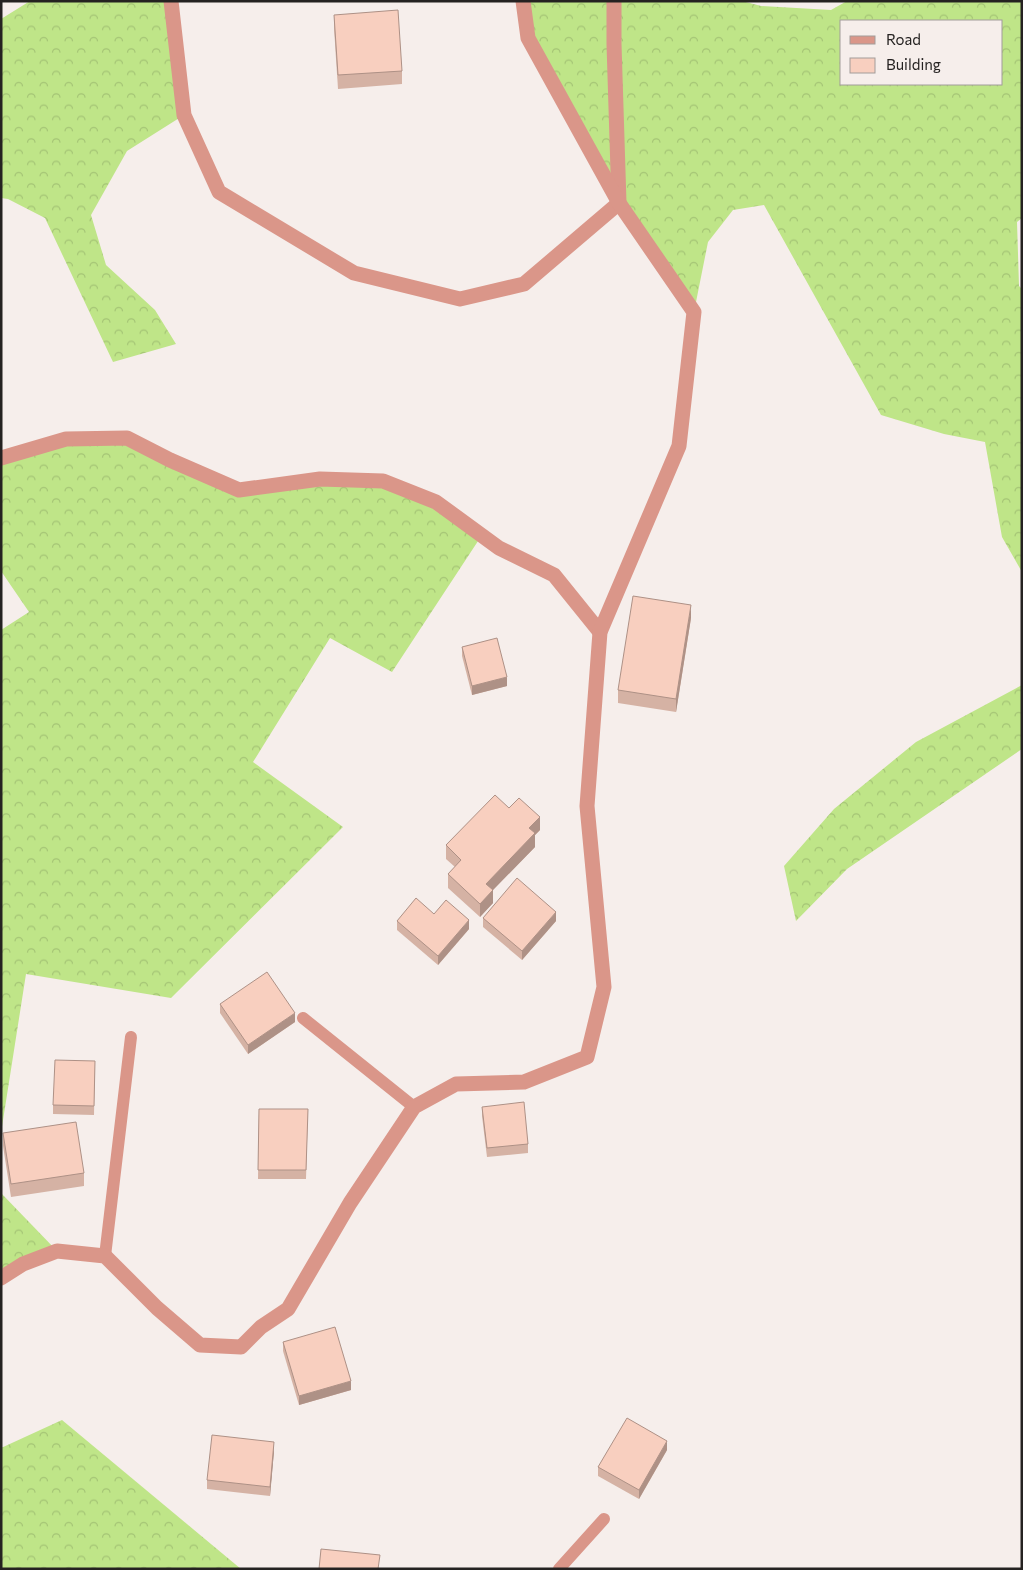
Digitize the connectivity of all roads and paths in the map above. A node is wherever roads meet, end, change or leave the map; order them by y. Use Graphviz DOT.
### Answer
graph roads {
  1 [pos="170,1"];
  2 [pos="523,1"];
  3 [pos="614,1"];
  4 [pos="619,204"];
  5 [pos="1,458"];
  6 [pos="600,632"];
  7 [pos="303,1018"];
  8 [pos="131,1037"];
  9 [pos="414,1107"];
  10 [pos="105,1256"];
  11 [pos="1,1278"];
  12 [pos="604,1519"];
  13 [pos="559,1569"];
  1 -- 4 [label="street"];
  2 -- 4 [label="street"];
  3 -- 4 [label="street"];
  4 -- 6 [label="street"];
  5 -- 6 [label="street"];
  6 -- 9 [label="street"];
  7 -- 9 [label="lane"];
  8 -- 10 [label="lane"];
  9 -- 10 [label="street"];
  10 -- 11 [label="street"];
  12 -- 13 [label="lane"];
}
